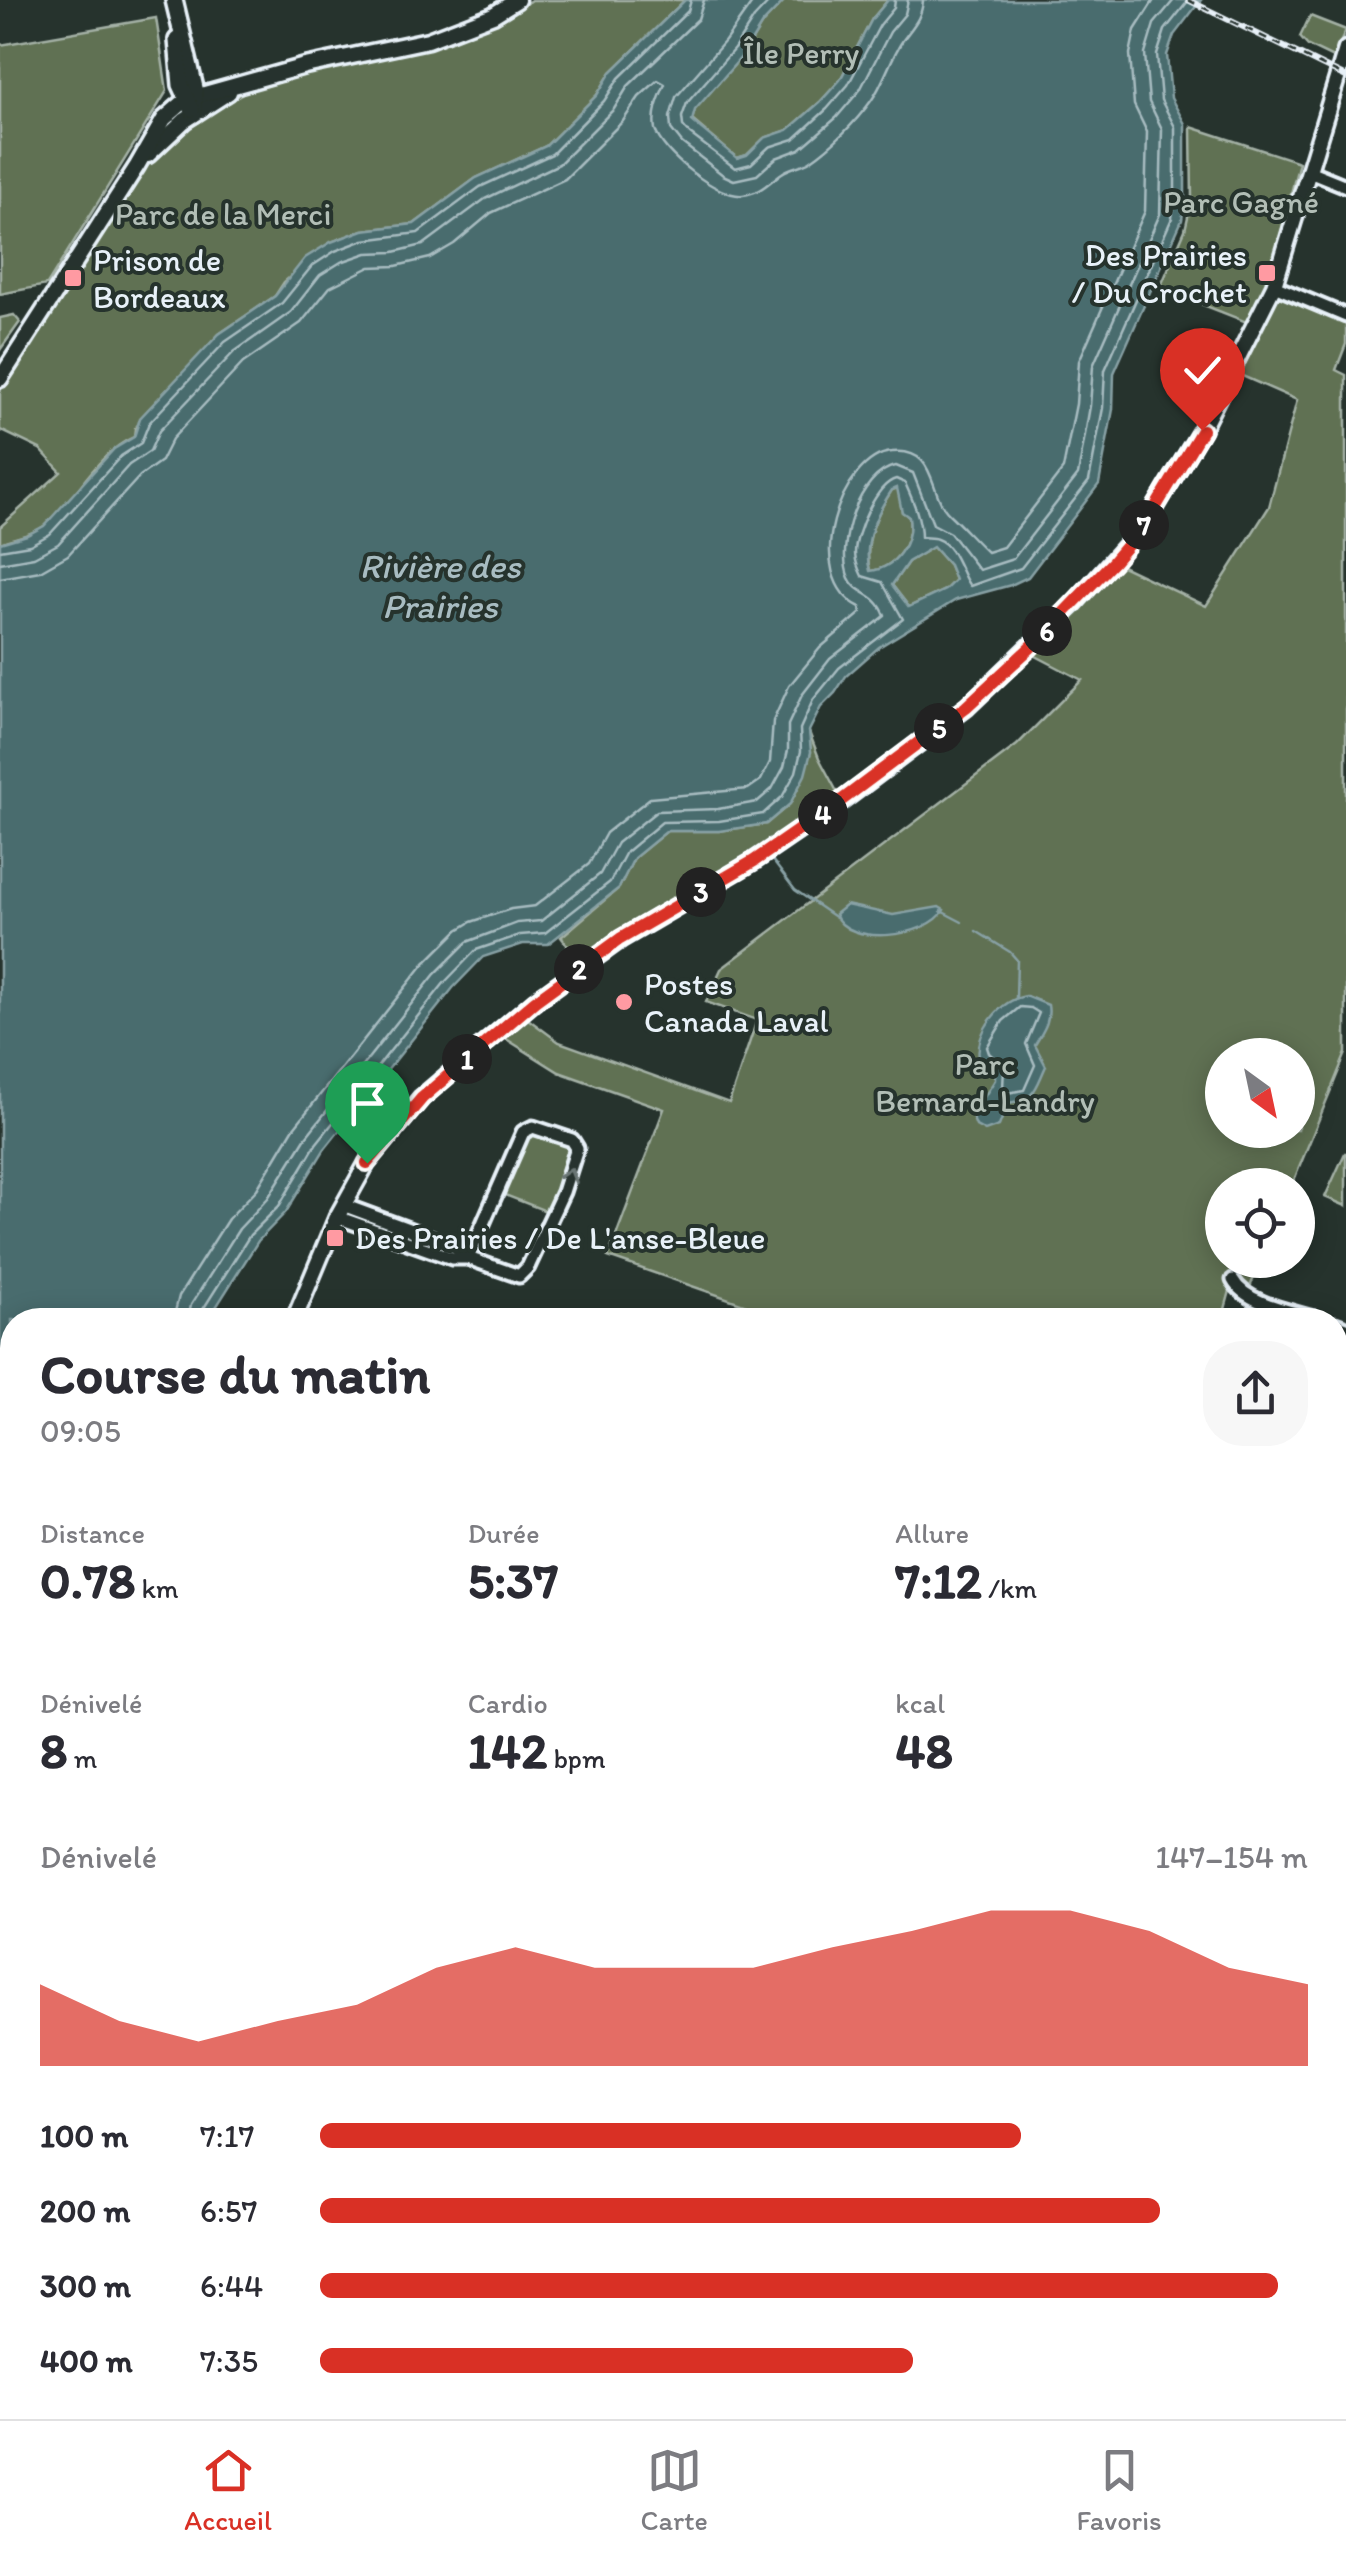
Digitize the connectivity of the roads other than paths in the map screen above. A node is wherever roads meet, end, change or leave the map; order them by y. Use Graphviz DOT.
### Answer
graph roads {
  1 [pos="518,0"];
  2 [pos="174,3"];
  3 [pos="1346,49"];
  4 [pos="192,103"];
  5 [pos="1309,171"];
  6 [pos="1346,186"];
  7 [pos="1274,286"];
  8 [pos="1346,316"];
  9 [pos="0,380"];
  10 [pos="340,1211"];
  11 [pos="468,1258"];
  12 [pos="1233,1280"];
  13 [pos="299,1308"];
  14 [pos="1286,1308"];
  1 -- 4 [label="street"];
  2 -- 4 [label="main road"];
  3 -- 5 [label="street"];
  4 -- 9 [label="street"];
  5 -- 6 [label="street"];
  5 -- 7 [label="street"];
  7 -- 8 [label="street"];
  7 -- 10 [label="street"];
  10 -- 11 [label="street"];
  10 -- 13 [label="street"];
  11 -- 11 [label="street, one-way"];
  12 -- 14 [label="street"];
}
